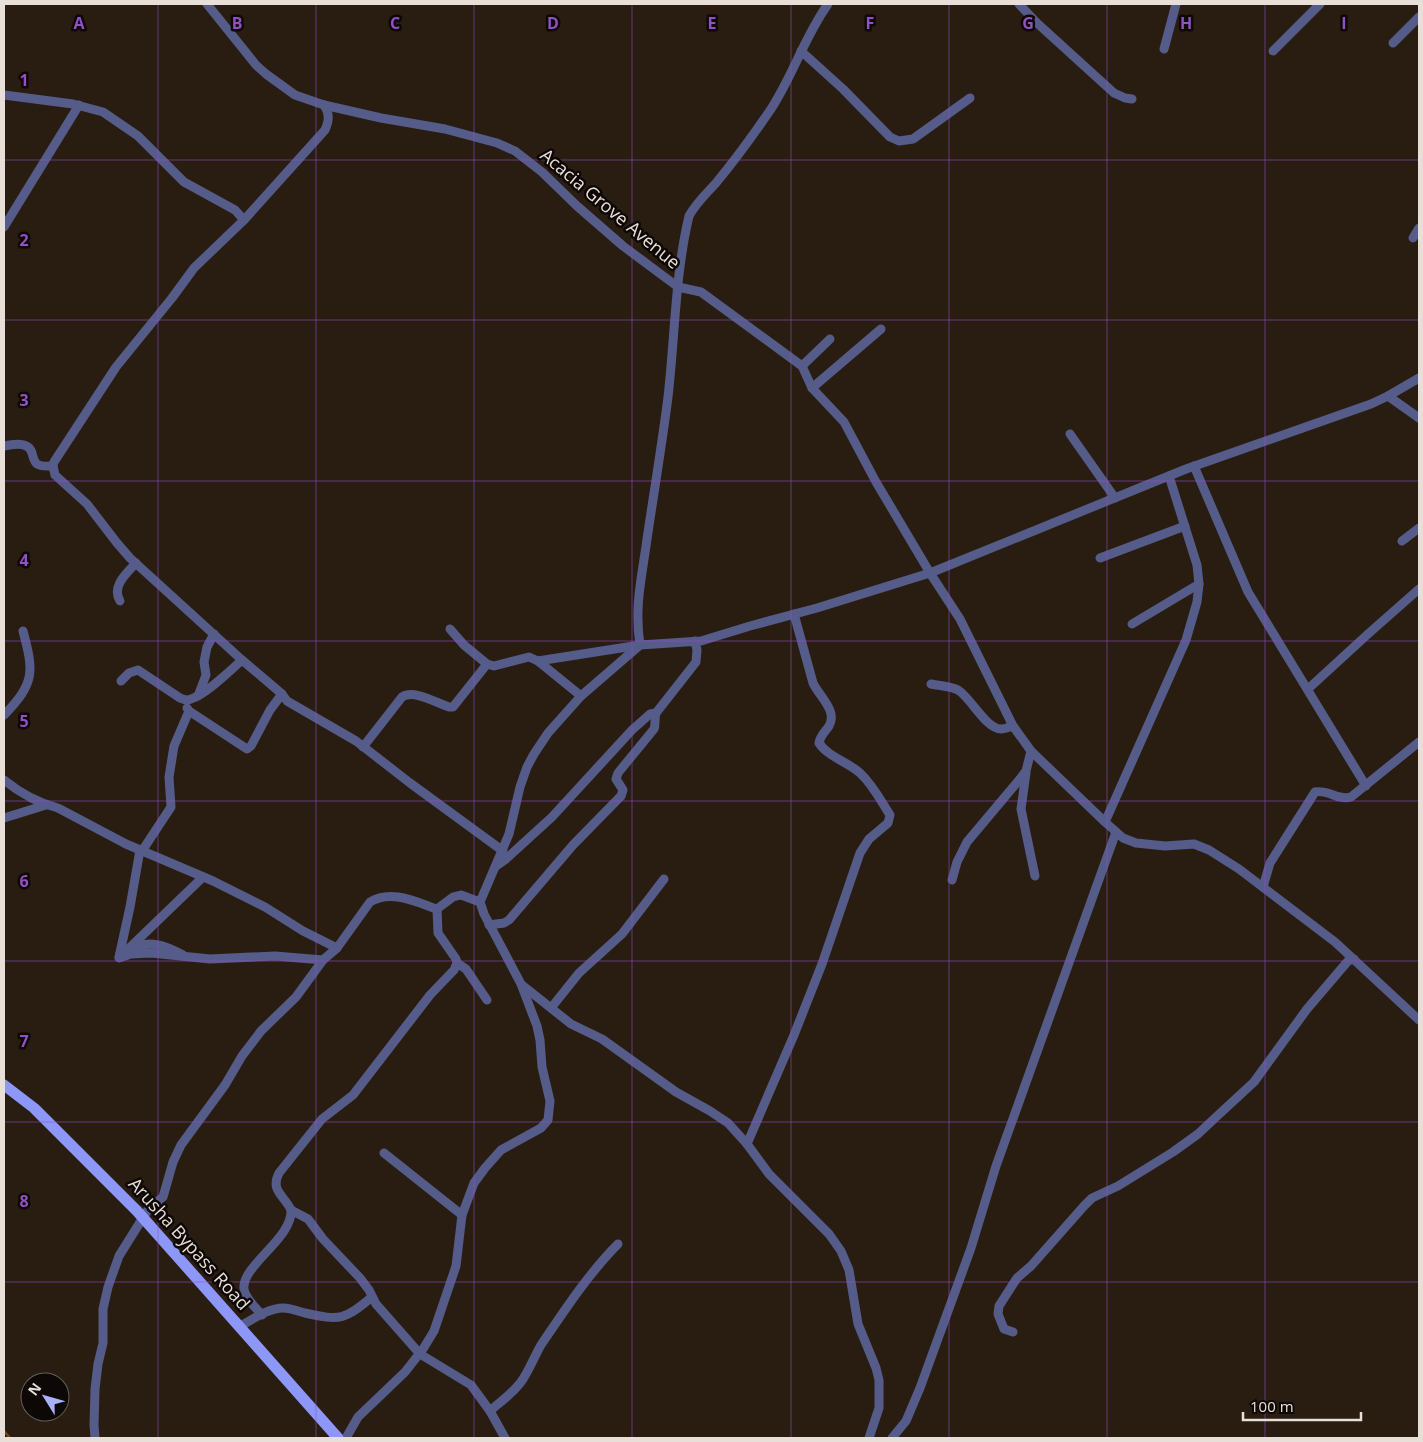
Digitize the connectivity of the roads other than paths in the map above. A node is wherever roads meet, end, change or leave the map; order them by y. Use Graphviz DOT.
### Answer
graph roads {
  1 [pos="207,4"];
  2 [pos="828,4"];
  3 [pos="1018,4"];
  4 [pos="1176,4"];
  5 [pos="1320,4"];
  6 [pos="1419,17"];
  7 [pos="1392,43"];
  8 [pos="1164,49"];
  9 [pos="801,51"];
  10 [pos="1272,51"];
  11 [pos="4,94"];
  12 [pos="970,98"];
  13 [pos="1132,98"];
  14 [pos="79,105"];
  15 [pos="324,105"];
  16 [pos="244,220"];
  17 [pos="4,226"];
  18 [pos="1419,228"];
  19 [pos="1413,238"];
  20 [pos="678,287"];
  21 [pos="880,329"];
  22 [pos="830,339"];
  23 [pos="802,366"];
  24 [pos="1419,378"];
  25 [pos="812,388"];
  26 [pos="1388,396"];
  27 [pos="1419,418"];
  28 [pos="1070,434"];
  29 [pos="4,446"];
  30 [pos="53,466"];
  31 [pos="1194,466"];
  32 [pos="1169,476"];
  33 [pos="1115,498"];
  34 [pos="1185,526"];
  35 [pos="1419,528"];
  36 [pos="1402,541"];
  37 [pos="1100,558"];
  38 [pos="136,563"];
  39 [pos="930,573"];
  40 [pos="1199,584"];
  41 [pos="1419,589"];
  42 [pos="120,601"];
  43 [pos="794,614"];
  44 [pos="1132,624"];
  45 [pos="450,629"];
  46 [pos="23,631"];
  47 [pos="214,634"];
  48 [pos="695,641"];
  49 [pos="640,645"];
  50 [pos="242,660"];
  51 [pos="538,661"];
  52 [pos="487,664"];
  53 [pos="121,681"];
  54 [pos="931,684"];
  55 [pos="1308,689"];
  56 [pos="282,694"];
  57 [pos="581,696"];
  58 [pos="198,697"];
  59 [pos="186,700"];
  60 [pos="189,711"];
  61 [pos="656,713"];
  62 [pos="4,715"];
  63 [pos="1013,726"];
  64 [pos="1419,742"];
  65 [pos="363,747"];
  66 [pos="1031,751"];
  67 [pos="1026,771"];
  68 [pos="4,780"];
  69 [pos="1366,786"];
  70 [pos="46,805"];
  71 [pos="4,818"];
  72 [pos="1105,822"];
  73 [pos="1116,832"];
  74 [pos="141,851"];
  75 [pos="503,851"];
  76 [pos="496,866"];
  77 [pos="1034,876"];
  78 [pos="203,877"];
  79 [pos="664,879"];
  80 [pos="952,880"];
  81 [pos="1263,887"];
  82 [pos="480,902"];
  83 [pos="437,909"];
  84 [pos="489,925"];
  85 [pos="336,948"];
  86 [pos="119,958"];
  87 [pos="1354,959"];
  88 [pos="322,960"];
  89 [pos="457,963"];
  90 [pos="520,984"];
  91 [pos="487,1000"];
  92 [pos="550,1008"];
  93 [pos="1419,1020"];
  94 [pos="4,1085"];
  95 [pos="746,1144"];
  96 [pos="384,1153"];
  97 [pos="291,1210"];
  98 [pos="462,1215"];
  99 [pos="143,1218"];
  100 [pos="618,1244"];
  101 [pos="372,1297"];
  102 [pos="262,1315"];
  103 [pos="240,1326"];
  104 [pos="1013,1332"];
  105 [pos="420,1354"];
  106 [pos="490,1411"];
  107 [pos="95,1438"];
  108 [pos="338,1438"];
  109 [pos="346,1438"];
  110 [pos="505,1438"];
  111 [pos="870,1438"];
  112 [pos="892,1438"];
  1 -- 15 [label="street, Acacia Grove Avenue"];
  2 -- 9 [label="street"];
  3 -- 13 [label="street"];
  4 -- 8 [label="street"];
  5 -- 10 [label="street"];
  6 -- 7 [label="street"];
  9 -- 12 [label="street"];
  9 -- 20 [label="street"];
  11 -- 14 [label="street"];
  14 -- 16 [label="street"];
  14 -- 17 [label="street"];
  15 -- 16 [label="street"];
  15 -- 20 [label="street, Acacia Grove Avenue"];
  16 -- 30 [label="street"];
  18 -- 19 [label="street"];
  20 -- 23 [label="street, Acacia Grove Avenue"];
  20 -- 49 [label="street"];
  21 -- 25 [label="street"];
  22 -- 23 [label="street"];
  23 -- 25 [label="street, Acacia Grove Avenue"];
  24 -- 26 [label="street"];
  25 -- 39 [label="street, Acacia Grove Avenue"];
  26 -- 27 [label="street"];
  26 -- 31 [label="street"];
  28 -- 33 [label="street"];
  29 -- 30 [label="street"];
  30 -- 38 [label="street"];
  31 -- 32 [label="street"];
  31 -- 55 [label="street"];
  32 -- 33 [label="street"];
  32 -- 34 [label="street"];
  33 -- 39 [label="street"];
  34 -- 37 [label="street"];
  34 -- 40 [label="street"];
  35 -- 36 [label="street"];
  38 -- 42 [label="street"];
  38 -- 47 [label="street"];
  39 -- 43 [label="street"];
  39 -- 63 [label="street, Acacia Grove Avenue"];
  40 -- 44 [label="street"];
  40 -- 72 [label="street"];
  41 -- 55 [label="street"];
  43 -- 48 [label="street"];
  43 -- 95 [label="street"];
  45 -- 52 [label="street"];
  46 -- 62 [label="street"];
  47 -- 50 [label="street"];
  47 -- 58 [label="street"];
  48 -- 49 [label="street"];
  48 -- 61 [label="street"];
  49 -- 51 [label="street"];
  49 -- 57 [label="street"];
  50 -- 56 [label="street"];
  50 -- 58 [label="street"];
  51 -- 52 [label="street"];
  51 -- 57 [label="street"];
  52 -- 65 [label="street"];
  53 -- 59 [label="street"];
  54 -- 63 [label="street"];
  55 -- 69 [label="street"];
  56 -- 60 [label="street"];
  56 -- 65 [label="street"];
  57 -- 75 [label="street"];
  58 -- 59 [label="street"];
  59 -- 60 [label="street"];
  60 -- 74 [label="street"];
  61 -- 76 [label="street"];
  61 -- 84 [label="street"];
  63 -- 66 [label="street, Acacia Grove Avenue"];
  64 -- 69 [label="street"];
  65 -- 75 [label="street"];
  66 -- 67 [label="street"];
  66 -- 72 [label="street, Acacia Grove Avenue"];
  67 -- 77 [label="street"];
  67 -- 80 [label="street"];
  68 -- 70 [label="street"];
  69 -- 81 [label="street"];
  70 -- 71 [label="street"];
  70 -- 74 [label="street"];
  72 -- 73 [label="street, Acacia Grove Avenue"];
  73 -- 81 [label="street, Acacia Grove Avenue"];
  73 -- 112 [label="street"];
  74 -- 78 [label="street"];
  74 -- 86 [label="street"];
  75 -- 76 [label="street"];
  76 -- 82 [label="street"];
  78 -- 85 [label="street"];
  78 -- 86 [label="street"];
  79 -- 92 [label="street"];
  81 -- 87 [label="street, Acacia Grove Avenue"];
  82 -- 83 [label="street"];
  82 -- 84 [label="street"];
  83 -- 85 [label="street"];
  83 -- 89 [label="street"];
  84 -- 90 [label="street"];
  85 -- 88 [label="street"];
  86 -- 88 [label="street"];
  87 -- 93 [label="street, Acacia Grove Avenue"];
  87 -- 104 [label="street"];
  88 -- 99 [label="street"];
  89 -- 91 [label="street"];
  89 -- 97 [label="street"];
  90 -- 92 [label="street"];
  90 -- 98 [label="street"];
  92 -- 95 [label="street"];
  94 -- 99 [label="main road, Arusha Bypass Road"];
  95 -- 111 [label="street"];
  96 -- 98 [label="street"];
  97 -- 101 [label="street"];
  97 -- 102 [label="street"];
  98 -- 105 [label="street"];
  99 -- 103 [label="main road, Arusha Bypass Road"];
  99 -- 107 [label="street"];
  100 -- 106 [label="street"];
  101 -- 102 [label="street"];
  101 -- 105 [label="street"];
  102 -- 103 [label="street"];
  103 -- 108 [label="main road, Arusha Bypass Road"];
  105 -- 106 [label="street"];
  105 -- 109 [label="street"];
  106 -- 110 [label="street"];
}
